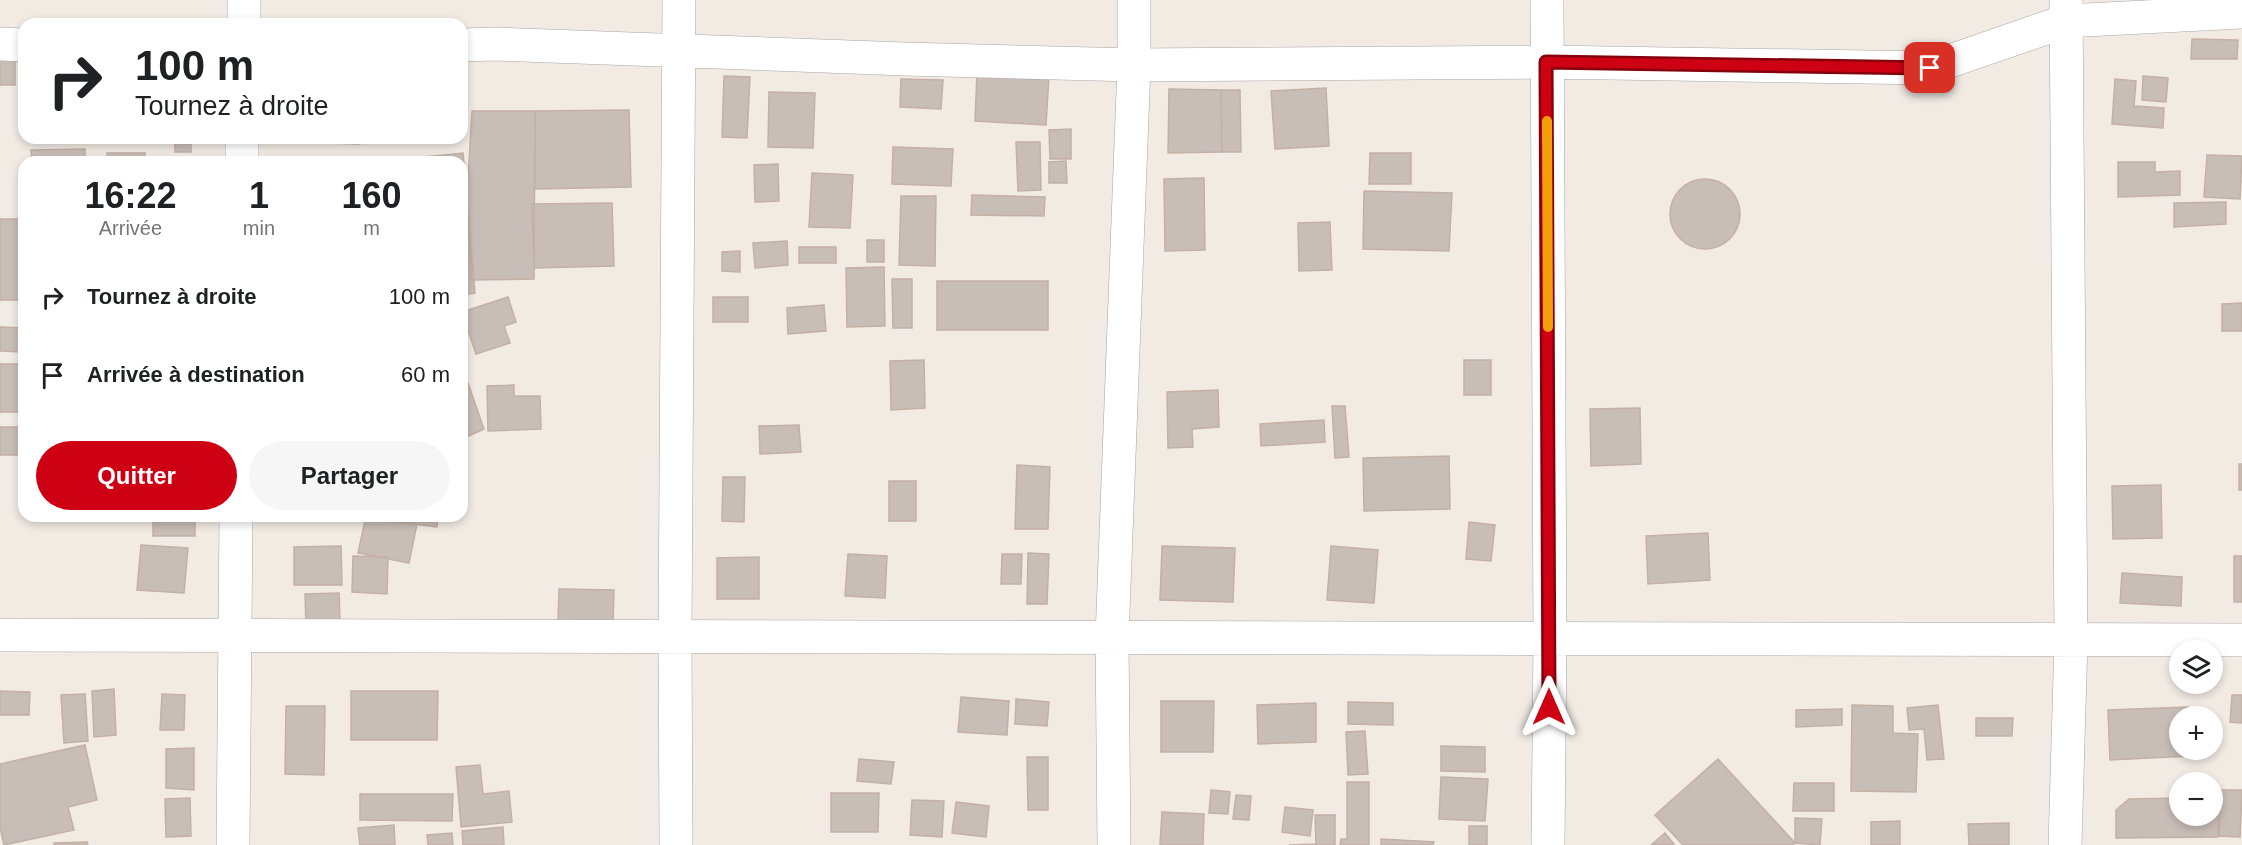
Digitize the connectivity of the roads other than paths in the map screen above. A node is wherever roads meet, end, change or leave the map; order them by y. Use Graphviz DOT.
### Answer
graph roads {
  1 [pos="244,0"];
  2 [pos="679,0"];
  3 [pos="1134,0"];
  4 [pos="1547,0"];
  5 [pos="2066,10"];
  6 [pos="2242,12"];
  7 [pos="244,18"];
  8 [pos="0,44"];
  9 [pos="18,45"];
  10 [pos="468,45"];
  11 [pos="678,49"];
  12 [pos="1546,62"];
  13 [pos="1134,65"];
  14 [pos="236,522"];
  15 [pos="0,635"];
  16 [pos="233,636"];
  17 [pos="675,637"];
  18 [pos="1113,638"];
  19 [pos="1550,638"];
  20 [pos="2071,639"];
  21 [pos="2242,640"];
  22 [pos="233,845"];
  23 [pos="676,845"];
  24 [pos="1114,845"];
  25 [pos="1548,845"];
  26 [pos="2065,845"];
  1 -- 7 [label="street"];
  2 -- 11 [label="street"];
  3 -- 13 [label="street"];
  4 -- 12 [label="street"];
  5 -- 6 [label="street"];
  5 -- 12 [label="street"];
  5 -- 20 [label="street"];
  8 -- 9 [label="street"];
  10 -- 11 [label="street"];
  11 -- 13 [label="street"];
  11 -- 17 [label="street"];
  12 -- 13 [label="street"];
  12 -- 19 [label="street"];
  13 -- 18 [label="street"];
  14 -- 16 [label="street"];
  15 -- 16 [label="street"];
  16 -- 17 [label="street"];
  16 -- 22 [label="street"];
  17 -- 18 [label="street"];
  17 -- 23 [label="street"];
  18 -- 19 [label="street"];
  18 -- 24 [label="street"];
  19 -- 20 [label="street"];
  19 -- 25 [label="street"];
  20 -- 21 [label="street"];
  20 -- 26 [label="street"];
}
